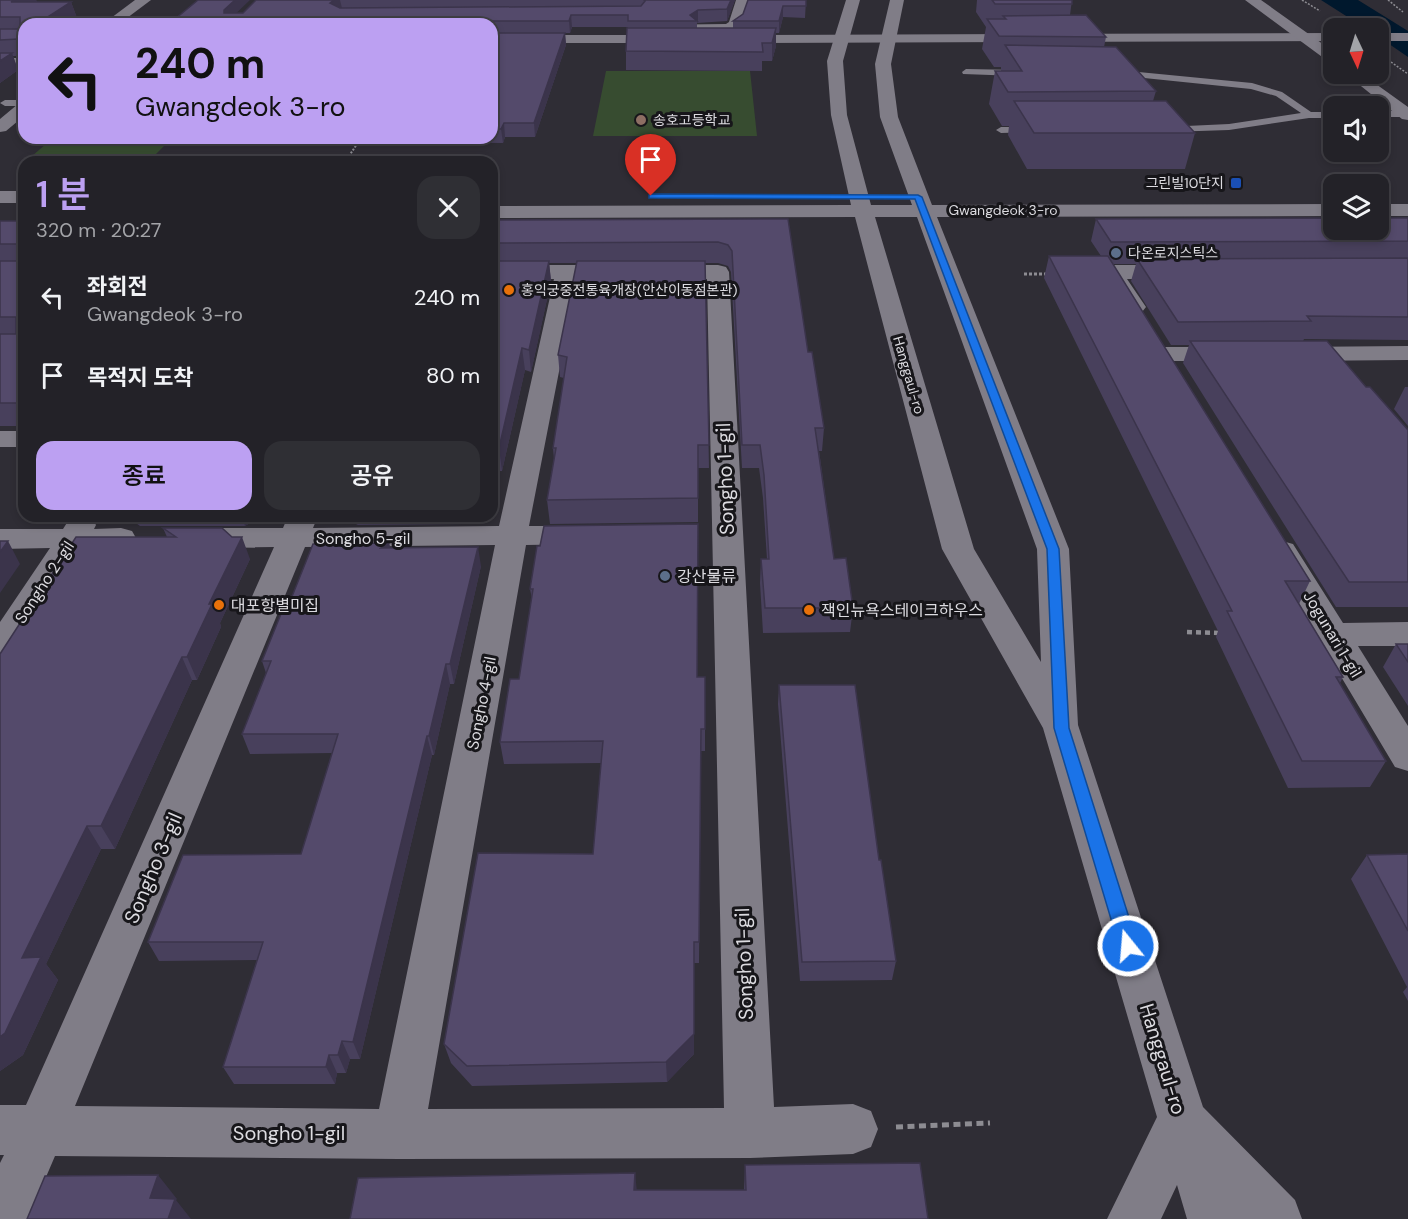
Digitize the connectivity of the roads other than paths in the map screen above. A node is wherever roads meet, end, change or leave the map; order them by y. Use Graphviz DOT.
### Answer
graph roads {
  1 [pos="144,0"];
  2 [pos="743,0"];
  3 [pos="853,0"];
  4 [pos="897,0"];
  5 [pos="1252,0"];
  6 [pos="157,7"];
  7 [pos="633,13"];
  8 [pos="118,18"];
  9 [pos="142,18"];
  10 [pos="1304,37"];
  11 [pos="1323,37"];
  12 [pos="1389,37"];
  13 [pos="1408,38"];
  14 [pos="498,39"];
  15 [pos="1323,51"];
  16 [pos="0,63"];
  17 [pos="18,63"];
  18 [pos="966,72"];
  19 [pos="1023,73"];
  20 [pos="1103,73"];
  21 [pos="1366,84"];
  22 [pos="18,97"];
  23 [pos="9,111"];
  24 [pos="1389,114"];
  25 [pos="1407,114"];
  26 [pos="1309,115"];
  27 [pos="1323,115"];
  28 [pos="1159,129"];
  29 [pos="1001,130"];
  30 [pos="1046,130"];
  31 [pos="498,196"];
  32 [pos="1323,196"];
  33 [pos="1389,196"];
  34 [pos="1408,196"];
  35 [pos="0,197"];
  36 [pos="18,197"];
  37 [pos="861,204"];
  38 [pos="921,204"];
  39 [pos="1323,210"];
  40 [pos="1389,210"];
  41 [pos="1408,210"];
  42 [pos="0,212"];
  43 [pos="18,212"];
  44 [pos="498,212"];
  45 [pos="498,272"];
  46 [pos="567,272"];
  47 [pos="1207,272"];
  48 [pos="1408,353"];
  49 [pos="1162,354"];
  50 [pos="1330,354"];
  51 [pos="1351,379"];
  52 [pos="1180,384"];
  53 [pos="0,439"];
  54 [pos="18,439"];
  55 [pos="80,527"];
  56 [pos="298,527"];
  57 [pos="1272,534"];
  58 [pos="619,535"];
  59 [pos="512,537"];
  60 [pos="0,539"];
  61 [pos="1408,634"];
  62 [pos="1334,635"];
  63 [pos="0,648"];
  64 [pos="1061,728"];
  65 [pos="1408,757"];
  66 [pos="1182,1120"];
  67 [pos="853,1129"];
  68 [pos="0,1130"];
  69 [pos="41,1132"];
  70 [pos="750,1133"];
  71 [pos="399,1134"];
  72 [pos="2,1219"];
  73 [pos="1134,1219"];
  74 [pos="1212,1219"];
  75 [pos="1276,1219"];
  1 -- 8 [label="street"];
  2 -- 7 [label="street"];
  3 -- 37 [label="street, Hanggaul-ro"];
  4 -- 38 [label="street, Hanggaul-ro"];
  5 -- 10 [label="street"];
  6 -- 9 [label="street"];
  10 -- 11 [label="street"];
  10 -- 14 [label="street"];
  10 -- 15 [label="street"];
  12 -- 13 [label="street"];
  16 -- 17 [label="street"];
  18 -- 19 [label="lane"];
  20 -- 26 [label="lane"];
  21 -- 25 [label="street"];
  22 -- 23 [label="street"];
  24 -- 25 [label="lane"];
  26 -- 27 [label="lane"];
  26 -- 28 [label="lane"];
  29 -- 30 [label="lane"];
  31 -- 37 [label="street, Gwangdeok 3-ro"];
  32 -- 38 [label="street, Gwangdeok 3-ro"];
  33 -- 34 [label="street"];
  35 -- 36 [label="street"];
  37 -- 38 [label="street, Gwangdeok 3-ro"];
  37 -- 44 [label="street, Gwangdeok 3-ro"];
  37 -- 64 [label="street, Hanggaul-ro"];
  38 -- 39 [label="street, Gwangdeok 3-ro"];
  38 -- 64 [label="street, Hanggaul-ro"];
  40 -- 41 [label="street"];
  42 -- 43 [label="street"];
  45 -- 46 [label="street, Songho 1-gil"];
  46 -- 59 [label="street, Songho 4-gil"];
  46 -- 70 [label="street, Songho 1-gil"];
  47 -- 49 [label="street"];
  48 -- 50 [label="street"];
  49 -- 50 [label="street"];
  49 -- 52 [label="street"];
  50 -- 51 [label="street"];
  53 -- 54 [label="street"];
  55 -- 56 [label="street, Songho 5-gil"];
  55 -- 60 [label="street, Songho 5-gil"];
  55 -- 63 [label="street, Songho 2-gil"];
  56 -- 59 [label="street, Songho 5-gil"];
  56 -- 69 [label="street, Songho 3-gil"];
  57 -- 62 [label="street, Jogunari 1-gil"];
  58 -- 59 [label="street, Songho 5-gil"];
  59 -- 71 [label="street, Songho 4-gil"];
  61 -- 62 [label="street"];
  62 -- 65 [label="street, Jogunari 1-gil"];
  64 -- 66 [label="street, Hanggaul-ro"];
  66 -- 73 [label="street"];
  66 -- 74 [label="street, Hanggaul-ro"];
  66 -- 75 [label="street"];
  67 -- 70 [label="street"];
  68 -- 69 [label="street, Songho 1-gil"];
  69 -- 71 [label="street, Songho 1-gil"];
  69 -- 72 [label="street, Songho 3-gil"];
  70 -- 71 [label="street, Songho 1-gil"];
}
